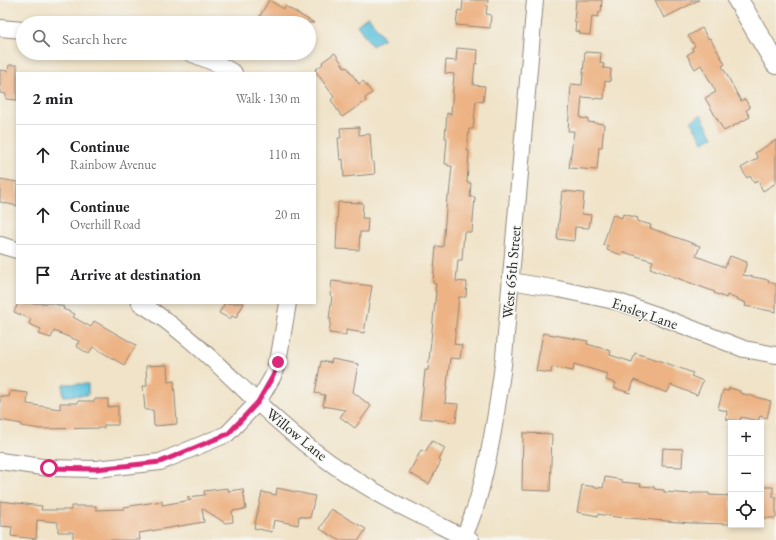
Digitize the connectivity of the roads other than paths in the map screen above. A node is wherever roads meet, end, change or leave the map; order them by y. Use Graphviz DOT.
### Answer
graph roads {
  1 [pos="535,0"];
  2 [pos="738,0"];
  3 [pos="0,28"];
  4 [pos="16,29"];
  5 [pos="208,60"];
  6 [pos="776,64"];
  7 [pos="232,72"];
  8 [pos="0,245"];
  9 [pos="16,250"];
  10 [pos="511,281"];
  11 [pos="142,304"];
  12 [pos="288,304"];
  13 [pos="776,355"];
  14 [pos="258,402"];
  15 [pos="0,461"];
  16 [pos="466,539"];
  1 -- 10 [label="street, West 65th Street"];
  2 -- 6 [label="street"];
  3 -- 4 [label="street"];
  5 -- 7 [label="street"];
  8 -- 9 [label="street"];
  10 -- 13 [label="street, Ensley Lane"];
  10 -- 16 [label="street, West 65th Street"];
  11 -- 14 [label="street, Willow Lane"];
  12 -- 14 [label="street"];
  14 -- 15 [label="street"];
  14 -- 16 [label="street, Willow Lane"];
}
